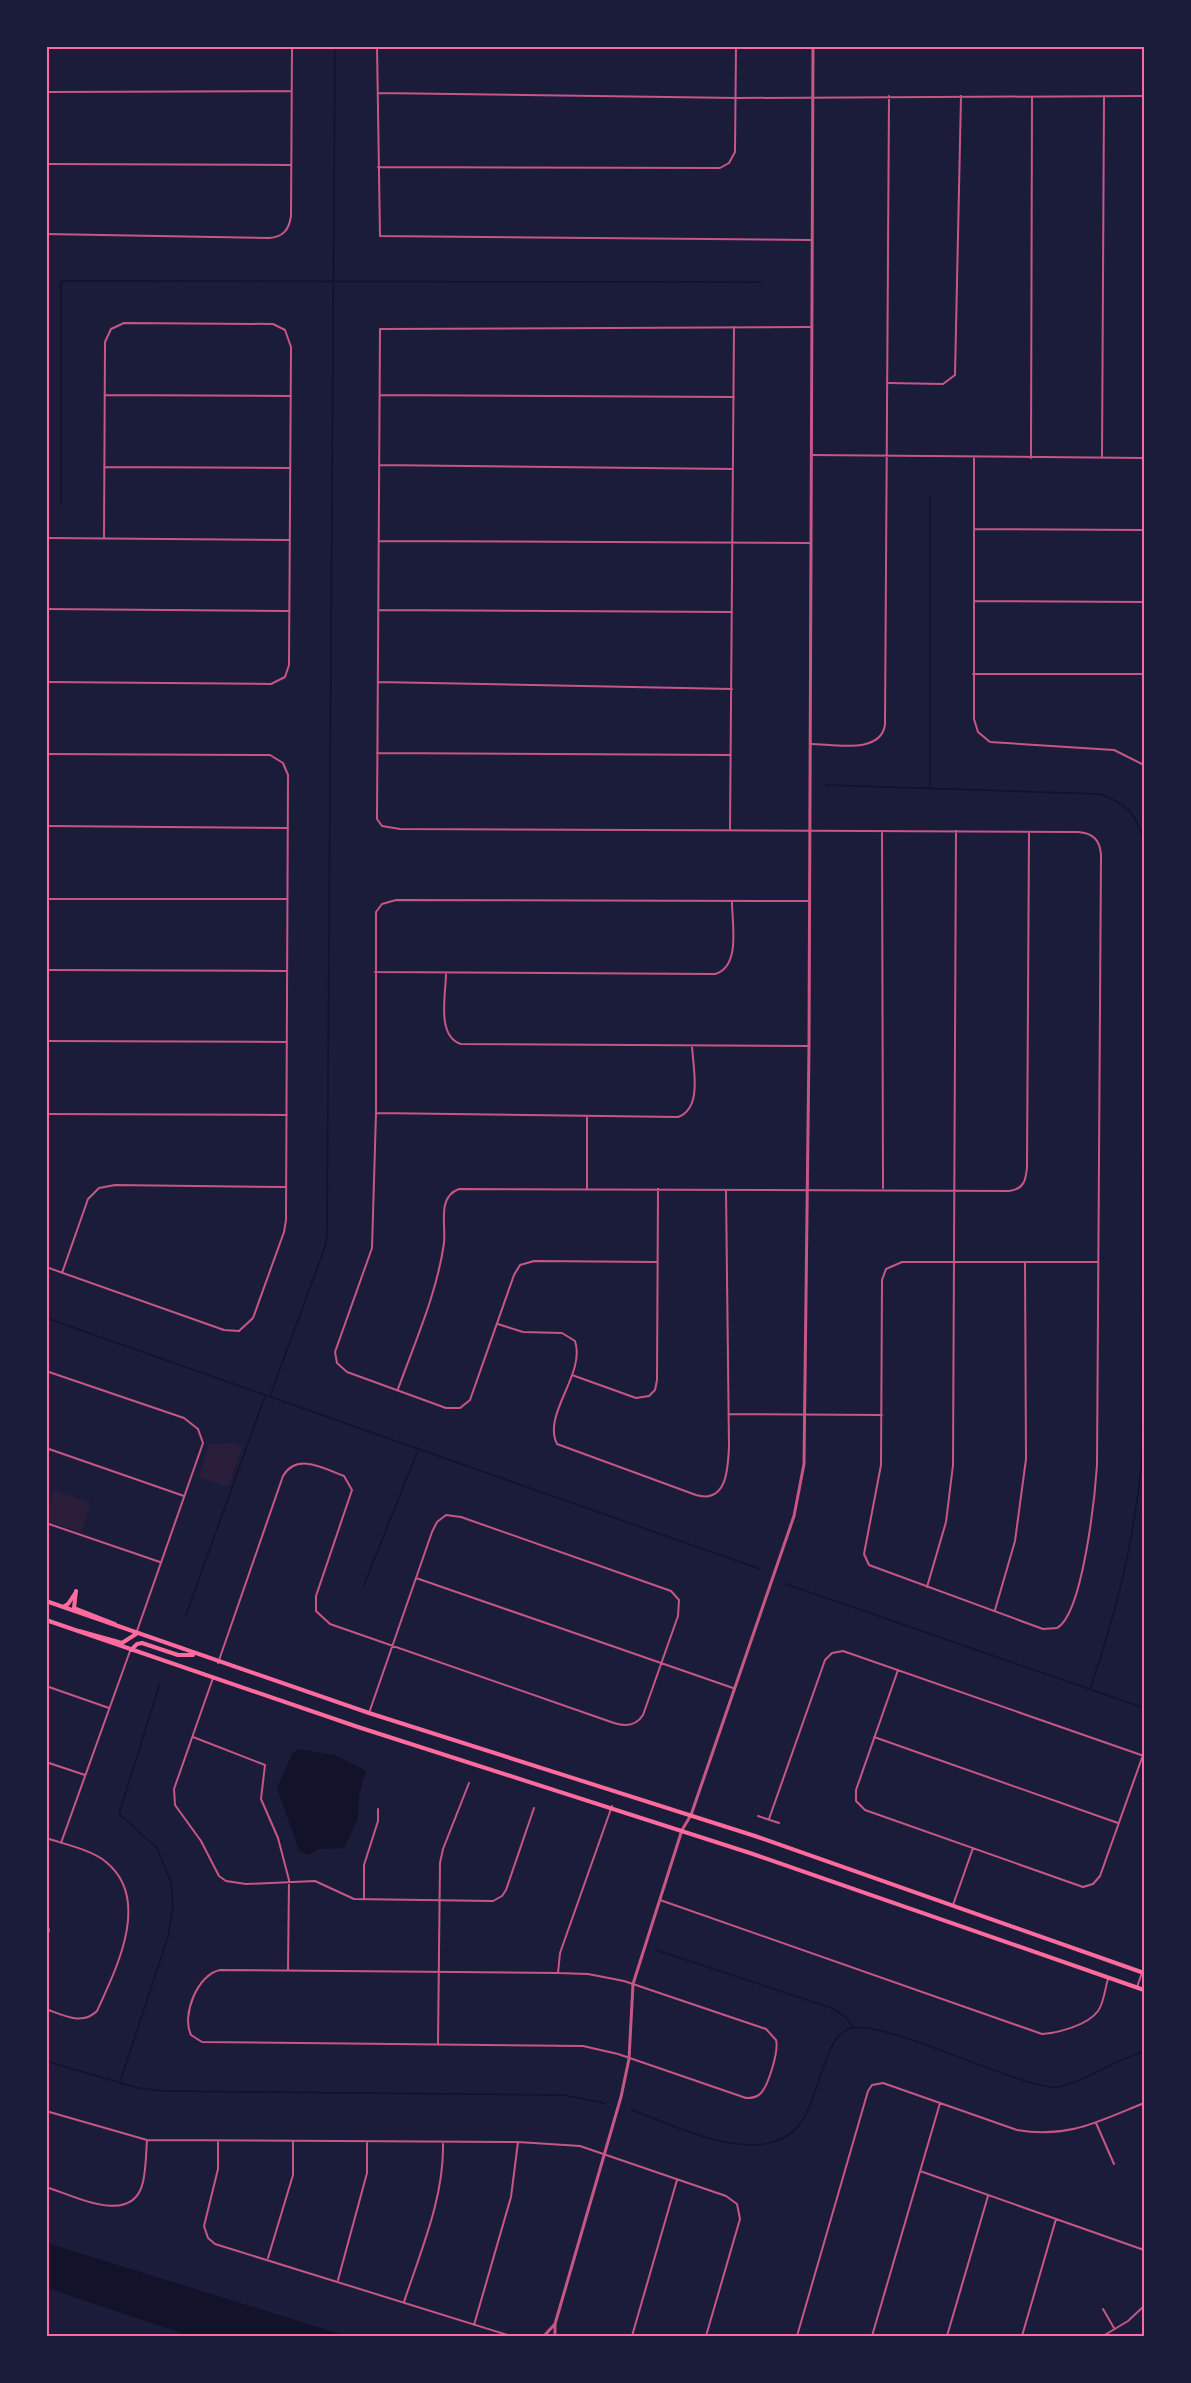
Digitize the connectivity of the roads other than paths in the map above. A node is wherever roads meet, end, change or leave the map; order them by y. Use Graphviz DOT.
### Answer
graph roads {
  1 [pos="292,46"];
  2 [pos="377,46"];
  3 [pos="736,46"];
  4 [pos="813,46"];
  5 [pos="46,92"];
  6 [pos="291,92"];
  7 [pos="378,93"];
  8 [pos="889,96"];
  9 [pos="961,96"];
  10 [pos="1032,96"];
  11 [pos="1144,96"];
  12 [pos="813,97"];
  13 [pos="737,98"];
  14 [pos="1104,98"];
  15 [pos="46,164"];
  16 [pos="291,165"];
  17 [pos="378,167"];
  18 [pos="46,234"];
  19 [pos="812,240"];
  20 [pos="734,327"];
  21 [pos="810,327"];
  22 [pos="888,384"];
  23 [pos="105,395"];
  24 [pos="380,395"];
  25 [pos="291,396"];
  26 [pos="734,397"];
  27 [pos="811,455"];
  28 [pos="887,456"];
  29 [pos="974,458"];
  30 [pos="1031,458"];
  31 [pos="1102,458"];
  32 [pos="1144,458"];
  33 [pos="379,465"];
  34 [pos="104,467"];
  35 [pos="290,468"];
  36 [pos="733,469"];
  37 [pos="974,529"];
  38 [pos="1144,530"];
  39 [pos="46,538"];
  40 [pos="104,538"];
  41 [pos="290,540"];
  42 [pos="379,541"];
  43 [pos="733,542"];
  44 [pos="810,543"];
  45 [pos="974,601"];
  46 [pos="1144,602"];
  47 [pos="46,609"];
  48 [pos="378,610"];
  49 [pos="289,611"];
  50 [pos="732,612"];
  51 [pos="973,674"];
  52 [pos="1144,674"];
  53 [pos="46,682"];
  54 [pos="378,682"];
  55 [pos="732,689"];
  56 [pos="810,744"];
  57 [pos="377,753"];
  58 [pos="46,754"];
  59 [pos="731,755"];
  60 [pos="1144,765"];
  61 [pos="46,826"];
  62 [pos="288,828"];
  63 [pos="808,829"];
  64 [pos="730,830"];
  65 [pos="882,831"];
  66 [pos="956,831"];
  67 [pos="1029,832"];
  68 [pos="46,898"];
  69 [pos="288,899"];
  70 [pos="808,901"];
  71 [pos="732,902"];
  72 [pos="46,970"];
  73 [pos="287,971"];
  74 [pos="374,972"];
  75 [pos="446,973"];
  76 [pos="46,1041"];
  77 [pos="287,1042"];
  78 [pos="693,1046"];
  79 [pos="809,1046"];
  80 [pos="376,1113"];
  81 [pos="46,1114"];
  82 [pos="286,1115"];
  83 [pos="587,1117"];
  84 [pos="286,1187"];
  85 [pos="587,1189"];
  86 [pos="658,1189"];
  87 [pos="807,1190"];
  88 [pos="883,1190"];
  89 [pos="955,1190"];
  90 [pos="726,1191"];
  91 [pos="657,1262"];
  92 [pos="954,1262"];
  93 [pos="1097,1262"];
  94 [pos="1025,1263"];
  95 [pos="46,1267"];
  96 [pos="62,1273"];
  97 [pos="498,1324"];
  98 [pos="46,1371"];
  99 [pos="572,1375"];
  100 [pos="398,1390"];
  101 [pos="729,1414"];
  102 [pos="806,1415"];
  103 [pos="882,1415"];
  104 [pos="46,1448"];
  105 [pos="184,1496"];
  106 [pos="46,1523"];
  107 [pos="161,1562"];
  108 [pos="416,1578"];
  109 [pos="927,1587"];
  110 [pos="46,1601"];
  111 [pos="63,1607"];
  112 [pos="995,1611"];
  113 [pos="46,1620"];
  114 [pos="121,1628"];
  115 [pos="76,1631"];
  116 [pos="136,1634"];
  117 [pos="392,1645"];
  118 [pos="131,1650"];
  119 [pos="197,1656"];
  120 [pos="218,1663"];
  121 [pos="662,1663"];
  122 [pos="898,1670"];
  123 [pos="213,1678"];
  124 [pos="46,1686"];
  125 [pos="732,1688"];
  126 [pos="109,1709"];
  127 [pos="369,1713"];
  128 [pos="193,1737"];
  129 [pos="874,1737"];
  130 [pos="1144,1755"];
  131 [pos="46,1762"];
  132 [pos="86,1775"];
  133 [pos="468,1783"];
  134 [pos="612,1806"];
  135 [pos="534,1808"];
  136 [pos="378,1809"];
  137 [pos="691,1815"];
  138 [pos="759,1816"];
  139 [pos="769,1819"];
  140 [pos="779,1823"];
  141 [pos="1119,1823"];
  142 [pos="682,1830"];
  143 [pos="46,1838"];
  144 [pos="61,1843"];
  145 [pos="973,1848"];
  146 [pos="289,1880"];
  147 [pos="364,1899"];
  148 [pos="440,1900"];
  149 [pos="660,1900"];
  150 [pos="953,1906"];
  151 [pos="46,1921"];
  152 [pos="46,1941"];
  153 [pos="288,1970"];
  154 [pos="1144,1971"];
  155 [pos="558,1973"];
  156 [pos="440,1974"];
  157 [pos="1108,1976"];
  158 [pos="633,1984"];
  159 [pos="1137,1987"];
  160 [pos="1144,1990"];
  161 [pos="46,2009"];
  162 [pos="438,2043"];
  163 [pos="629,2059"];
  164 [pos="940,2103"];
  165 [pos="1144,2103"];
  166 [pos="46,2111"];
  167 [pos="1096,2123"];
  168 [pos="147,2140"];
  169 [pos="218,2142"];
  170 [pos="293,2142"];
  171 [pos="518,2142"];
  172 [pos="367,2143"];
  173 [pos="443,2144"];
  174 [pos="604,2155"];
  175 [pos="1114,2164"];
  176 [pos="920,2171"];
  177 [pos="677,2180"];
  178 [pos="46,2187"];
  179 [pos="988,2196"];
  180 [pos="1056,2219"];
  181 [pos="1144,2250"];
  182 [pos="267,2258"];
  183 [pos="338,2281"];
  184 [pos="404,2302"];
  185 [pos="1144,2306"];
  186 [pos="1103,2309"];
  187 [pos="555,2324"];
  188 [pos="474,2325"];
  189 [pos="1114,2328"];
  190 [pos="511,2337"];
  191 [pos="544,2337"];
  192 [pos="555,2337"];
  193 [pos="633,2337"];
  194 [pos="706,2337"];
  195 [pos="797,2337"];
  196 [pos="872,2337"];
  197 [pos="947,2337"];
  198 [pos="1022,2337"];
  199 [pos="1103,2337"];
  1 -- 6 [label="street"];
  2 -- 7 [label="street"];
  3 -- 13 [label="street"];
  4 -- 12 [label="street"];
  5 -- 6 [label="street"];
  6 -- 16 [label="street"];
  7 -- 13 [label="street"];
  7 -- 17 [label="street"];
  8 -- 9 [label="street"];
  8 -- 12 [label="street"];
  8 -- 22 [label="street"];
  9 -- 10 [label="street"];
  9 -- 22 [label="street"];
  10 -- 14 [label="street"];
  10 -- 30 [label="street"];
  11 -- 14 [label="street"];
  12 -- 13 [label="street"];
  12 -- 19 [label="street"];
  13 -- 17 [label="street"];
  14 -- 31 [label="street"];
  15 -- 16 [label="street"];
  16 -- 18 [label="street"];
  17 -- 19 [label="street"];
  19 -- 21 [label="street"];
  20 -- 21 [label="street"];
  20 -- 24 [label="street"];
  20 -- 26 [label="street"];
  21 -- 27 [label="street"];
  22 -- 28 [label="street"];
  23 -- 25 [label="street"];
  23 -- 25 [label="street"];
  23 -- 34 [label="street"];
  24 -- 26 [label="street"];
  24 -- 33 [label="street"];
  25 -- 35 [label="street"];
  26 -- 36 [label="street"];
  27 -- 28 [label="street"];
  27 -- 44 [label="street"];
  28 -- 29 [label="street"];
  28 -- 56 [label="street"];
  29 -- 30 [label="street"];
  29 -- 37 [label="street"];
  30 -- 31 [label="street"];
  31 -- 32 [label="street"];
  33 -- 36 [label="street"];
  33 -- 42 [label="street"];
  34 -- 35 [label="street"];
  34 -- 40 [label="street"];
  35 -- 41 [label="street"];
  36 -- 43 [label="street"];
  37 -- 38 [label="street"];
  37 -- 45 [label="street"];
  39 -- 40 [label="street"];
  40 -- 41 [label="street"];
  41 -- 49 [label="street"];
  42 -- 43 [label="street"];
  42 -- 48 [label="street"];
  43 -- 44 [label="street"];
  43 -- 50 [label="street"];
  44 -- 56 [label="street"];
  45 -- 46 [label="street"];
  45 -- 51 [label="street"];
  47 -- 49 [label="street"];
  48 -- 50 [label="street"];
  48 -- 54 [label="street"];
  49 -- 53 [label="street"];
  50 -- 55 [label="street"];
  51 -- 52 [label="street"];
  51 -- 60 [label="street"];
  54 -- 55 [label="street"];
  54 -- 57 [label="street"];
  55 -- 59 [label="street"];
  56 -- 63 [label="street"];
  57 -- 59 [label="street"];
  57 -- 64 [label="street"];
  58 -- 62 [label="street"];
  59 -- 64 [label="street"];
  61 -- 62 [label="street"];
  62 -- 69 [label="street"];
  63 -- 64 [label="street"];
  63 -- 65 [label="street"];
  63 -- 70 [label="street"];
  65 -- 66 [label="street"];
  65 -- 88 [label="street"];
  66 -- 67 [label="street"];
  66 -- 89 [label="street"];
  67 -- 89 [label="street"];
  67 -- 93 [label="street"];
  68 -- 69 [label="street"];
  69 -- 73 [label="street"];
  70 -- 71 [label="street"];
  70 -- 79 [label="street"];
  71 -- 74 [label="street"];
  71 -- 75 [label="street"];
  72 -- 73 [label="street"];
  73 -- 77 [label="street"];
  74 -- 75 [label="street"];
  74 -- 80 [label="street"];
  75 -- 78 [label="street"];
  76 -- 77 [label="street"];
  77 -- 82 [label="street"];
  78 -- 79 [label="street"];
  78 -- 83 [label="street"];
  79 -- 87 [label="street"];
  80 -- 83 [label="street"];
  80 -- 100 [label="street"];
  81 -- 82 [label="street"];
  82 -- 84 [label="street"];
  83 -- 85 [label="street"];
  84 -- 96 [label="street"];
  84 -- 96 [label="street"];
  85 -- 86 [label="street"];
  85 -- 100 [label="street"];
  86 -- 90 [label="street"];
  86 -- 91 [label="street"];
  87 -- 88 [label="street"];
  87 -- 90 [label="street"];
  87 -- 102 [label="street"];
  88 -- 89 [label="street"];
  89 -- 92 [label="street"];
  90 -- 101 [label="street"];
  91 -- 97 [label="street"];
  91 -- 99 [label="street"];
  92 -- 94 [label="street"];
  92 -- 103 [label="street"];
  92 -- 109 [label="street"];
  93 -- 94 [label="street"];
  93 -- 112 [label="street"];
  94 -- 112 [label="street"];
  95 -- 96 [label="street"];
  97 -- 99 [label="street"];
  97 -- 100 [label="street"];
  98 -- 105 [label="street"];
  99 -- 101 [label="street"];
  101 -- 102 [label="street"];
  102 -- 103 [label="street"];
  102 -- 125 [label="street"];
  103 -- 109 [label="street"];
  104 -- 105 [label="street"];
  105 -- 107 [label="street"];
  106 -- 107 [label="street"];
  107 -- 116 [label="street"];
  108 -- 117 [label="street"];
  108 -- 121 [label="street"];
  108 -- 121 [label="street"];
  109 -- 112 [label="street"];
  110 -- 111 [label="main road"];
  111 -- 114 [label="main road"];
  111 -- 114 [label="main road"];
  113 -- 115 [label="main road"];
  114 -- 116 [label="main road"];
  115 -- 116 [label="main road"];
  115 -- 118 [label="main road"];
  116 -- 119 [label="main road"];
  117 -- 120 [label="street"];
  117 -- 121 [label="street"];
  117 -- 127 [label="street"];
  118 -- 119 [label="main road"];
  118 -- 123 [label="main road"];
  118 -- 126 [label="street"];
  119 -- 120 [label="main road"];
  120 -- 127 [label="main road"];
  121 -- 125 [label="street"];
  122 -- 129 [label="street"];
  122 -- 130 [label="street"];
  122 -- 139 [label="street"];
  123 -- 128 [label="street"];
  123 -- 134 [label="main road"];
  124 -- 126 [label="street"];
  125 -- 137 [label="street"];
  126 -- 132 [label="street"];
  127 -- 137 [label="main road"];
  128 -- 146 [label="street"];
  128 -- 146 [label="street"];
  129 -- 141 [label="street"];
  129 -- 145 [label="street"];
  130 -- 141 [label="street"];
  131 -- 132 [label="street"];
  132 -- 144 [label="street"];
  133 -- 148 [label="street"];
  134 -- 142 [label="main road"];
  134 -- 155 [label="street"];
  135 -- 148 [label="street"];
  136 -- 147 [label="street"];
  137 -- 142 [label="street"];
  137 -- 150 [label="main road"];
  138 -- 139 [label="street"];
  139 -- 140 [label="street"];
  141 -- 145 [label="street"];
  142 -- 149 [label="street"];
  142 -- 157 [label="main road"];
  143 -- 144 [label="street"];
  144 -- 161 [label="street"];
  145 -- 150 [label="street"];
  146 -- 147 [label="street"];
  146 -- 153 [label="street"];
  147 -- 148 [label="street"];
  148 -- 156 [label="street"];
  149 -- 157 [label="street"];
  149 -- 158 [label="street"];
  150 -- 154 [label="main road"];
  151 -- 152 [label="street"];
  153 -- 156 [label="street"];
  153 -- 162 [label="street"];
  154 -- 159 [label="street"];
  155 -- 156 [label="street"];
  155 -- 158 [label="street"];
  156 -- 162 [label="street"];
  157 -- 159 [label="main road"];
  158 -- 163 [label="street"];
  158 -- 163 [label="street"];
  159 -- 160 [label="main road"];
  162 -- 163 [label="street"];
  163 -- 174 [label="street"];
  164 -- 167 [label="street"];
  164 -- 176 [label="street"];
  164 -- 195 [label="street"];
  165 -- 167 [label="street"];
  166 -- 168 [label="street"];
  167 -- 175 [label="street"];
  168 -- 169 [label="street"];
  168 -- 178 [label="street"];
  169 -- 170 [label="street"];
  169 -- 182 [label="street"];
  170 -- 172 [label="street"];
  170 -- 182 [label="street"];
  171 -- 173 [label="street"];
  171 -- 174 [label="street"];
  171 -- 188 [label="street"];
  172 -- 173 [label="street"];
  172 -- 183 [label="street"];
  173 -- 184 [label="street"];
  174 -- 177 [label="street"];
  174 -- 187 [label="street"];
  176 -- 179 [label="street"];
  176 -- 196 [label="street"];
  177 -- 193 [label="street"];
  177 -- 194 [label="street"];
  179 -- 180 [label="street"];
  179 -- 197 [label="street"];
  180 -- 181 [label="street"];
  180 -- 198 [label="street"];
  182 -- 183 [label="street"];
  183 -- 184 [label="street"];
  184 -- 188 [label="street"];
  185 -- 189 [label="street"];
  186 -- 189 [label="street"];
  187 -- 191 [label="street"];
  187 -- 192 [label="street"];
  188 -- 190 [label="street"];
  189 -- 199 [label="street"];
}
